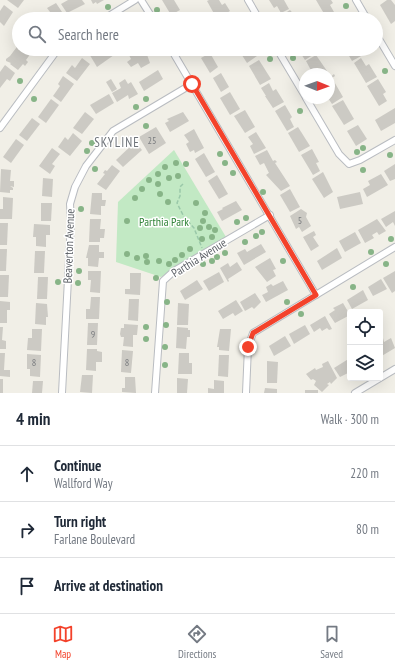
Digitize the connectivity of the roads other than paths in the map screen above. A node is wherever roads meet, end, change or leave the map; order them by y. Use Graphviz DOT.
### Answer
graph roads {
  1 [pos="135,0"];
  2 [pos="141,0"];
  3 [pos="248,0"];
  4 [pos="356,0"];
  5 [pos="115,12"];
  6 [pos="149,12"];
  7 [pos="255,12"];
  8 [pos="363,12"];
  9 [pos="383,46"];
  10 [pos="53,56"];
  11 [pos="175,56"];
  12 [pos="281,56"];
  13 [pos="395,66"];
  14 [pos="192,84"];
  15 [pos="299,87"];
  16 [pos="309,104"];
  17 [pos="0,128"];
  18 [pos="395,140"];
  19 [pos="270,215"];
  20 [pos="395,248"];
  21 [pos="316,295"];
  22 [pos="395,369"];
  23 [pos="62,393"];
  24 [pos="155,393"];
  25 [pos="246,393"];
  26 [pos="355,393"];
  1 -- 5 [label="street"];
  2 -- 6 [label="street"];
  3 -- 7 [label="street"];
  4 -- 8 [label="street"];
  9 -- 13 [label="street"];
  10 -- 17 [label="street"];
  11 -- 14 [label="street"];
  12 -- 15 [label="street"];
  14 -- 19 [label="street"];
  14 -- 23 [label="street, Beaverton Avenue"];
  16 -- 18 [label="street"];
  19 -- 21 [label="street"];
  19 -- 24 [label="street, Parthia Avenue"];
  20 -- 21 [label="street"];
  21 -- 25 [label="street"];
  22 -- 26 [label="street"];
}
